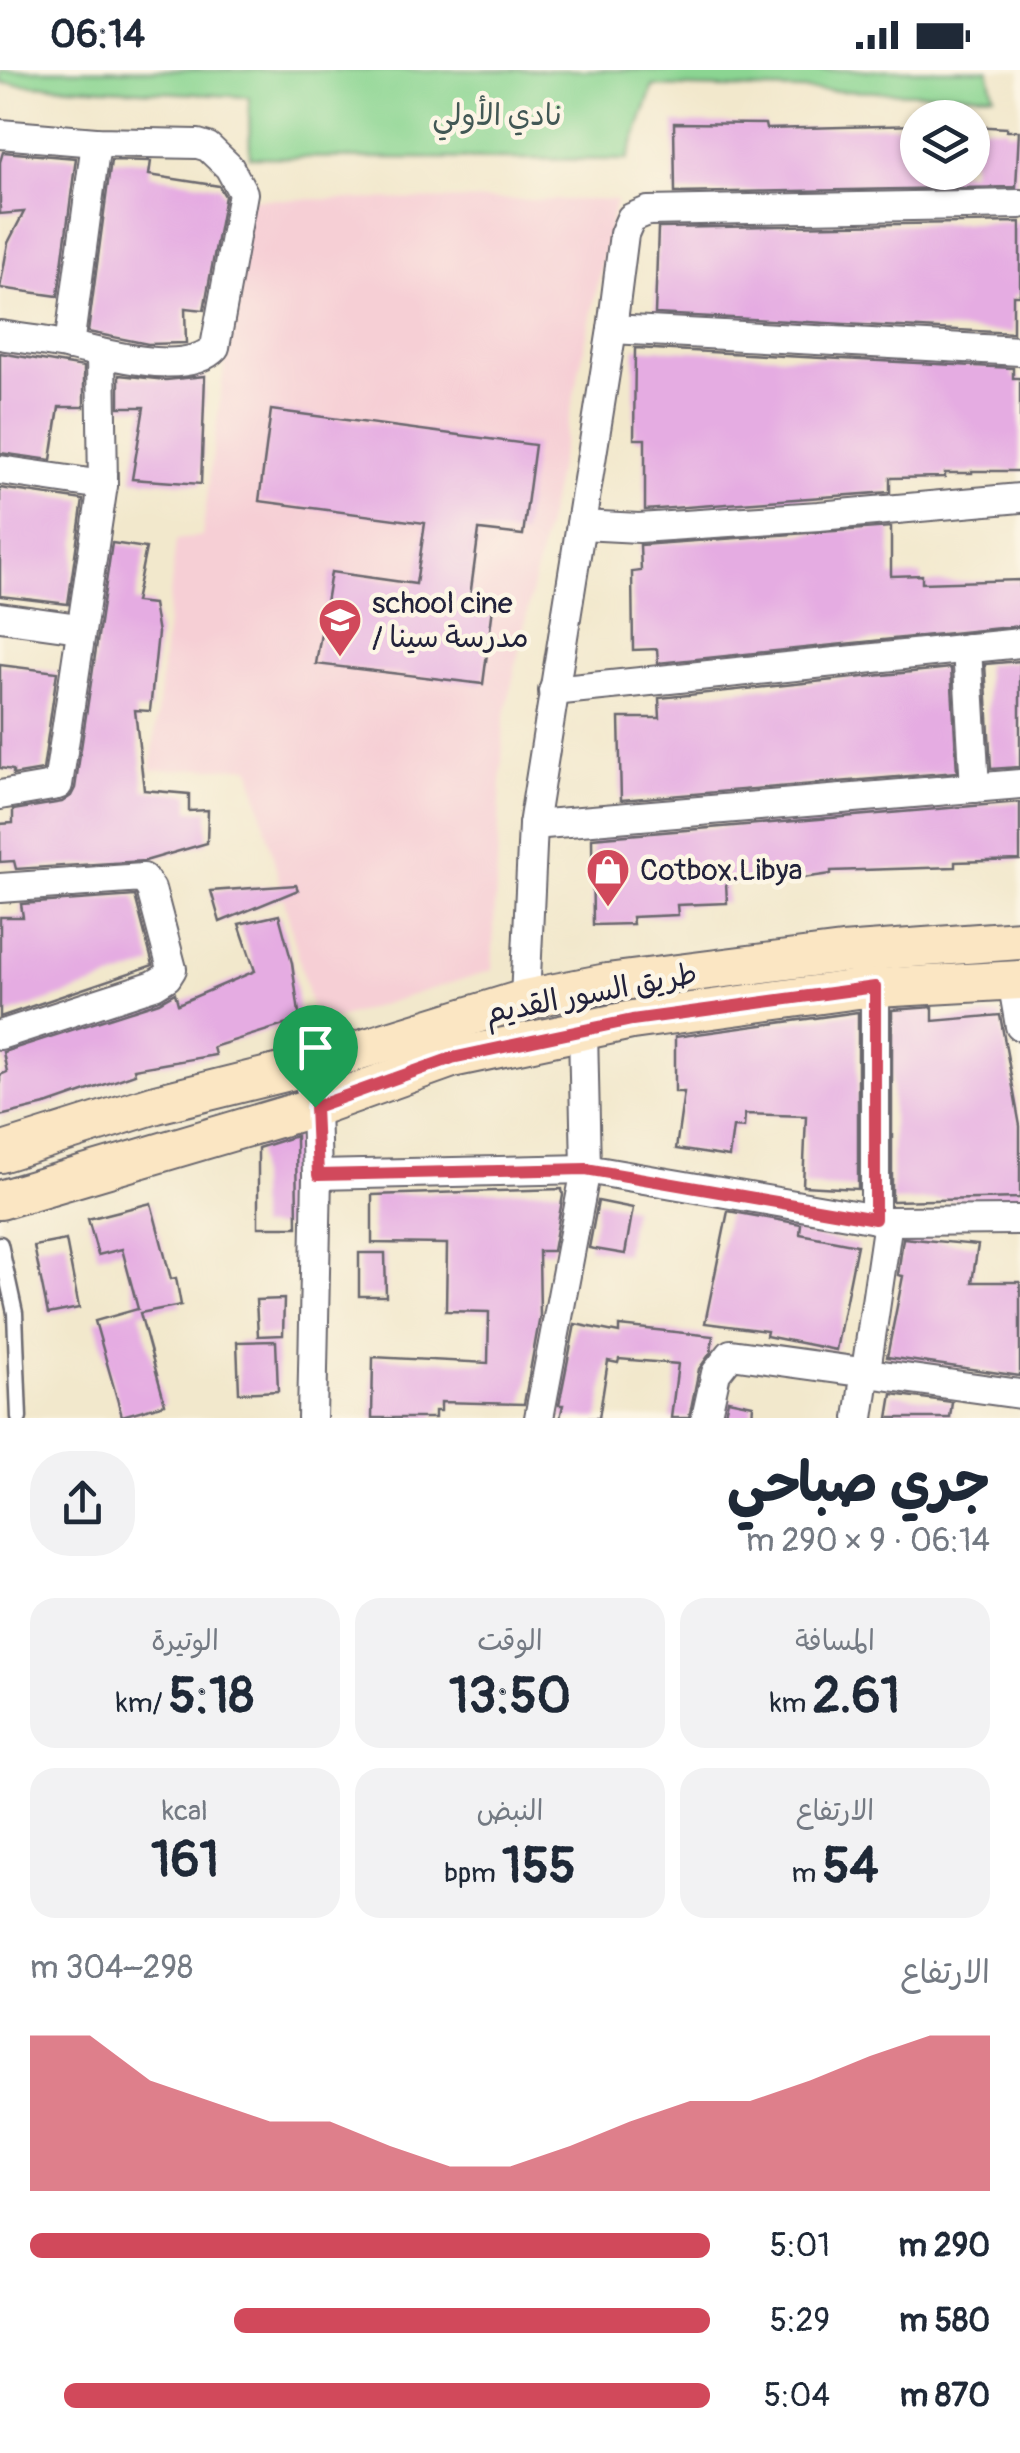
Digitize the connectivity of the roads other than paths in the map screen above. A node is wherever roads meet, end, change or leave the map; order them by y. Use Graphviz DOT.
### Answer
graph roads {
  1 [pos="0,134"];
  2 [pos="96,142"];
  3 [pos="1020,204"];
  4 [pos="612,329"];
  5 [pos="0,335"];
  6 [pos="69,346"];
  7 [pos="1020,351"];
  8 [pos="102,355"];
  9 [pos="0,470"];
  10 [pos="103,485"];
  11 [pos="1020,498"];
  12 [pos="581,525"];
  13 [pos="0,617"];
  14 [pos="80,628"];
  15 [pos="1020,643"];
  16 [pos="967,648"];
  17 [pos="553,691"];
  18 [pos="1020,784"];
  19 [pos="975,788"];
  20 [pos="0,795"];
  21 [pos="533,825"];
  22 [pos="0,888"];
  23 [pos="1020,940"];
  24 [pos="1016,980"];
  25 [pos="875,987"];
  26 [pos="526,999"];
  27 [pos="1020,1026"];
  28 [pos="583,1030"];
  29 [pos="0,1035"];
  30 [pos="305,1067"];
  31 [pos="315,1107"];
  32 [pos="0,1153"];
  33 [pos="586,1169"];
  34 [pos="318,1175"];
  35 [pos="0,1200"];
  36 [pos="882,1220"];
  37 [pos="1020,1220"];
  38 [pos="0,1244"];
  39 [pos="867,1371"];
  40 [pos="1020,1394"];
  41 [pos="19,1418"];
  42 [pos="312,1418"];
  43 [pos="539,1418"];
  44 [pos="706,1418"];
  45 [pos="859,1418"];
  1 -- 2 [label="street"];
  2 -- 6 [label="street"];
  2 -- 8 [label="street"];
  3 -- 4 [label="street"];
  4 -- 7 [label="street"];
  4 -- 12 [label="street"];
  5 -- 6 [label="street"];
  6 -- 8 [label="street"];
  8 -- 10 [label="street"];
  9 -- 10 [label="street"];
  10 -- 14 [label="street"];
  11 -- 12 [label="street"];
  12 -- 17 [label="street"];
  13 -- 14 [label="street"];
  14 -- 20 [label="street"];
  15 -- 16 [label="street"];
  16 -- 17 [label="street"];
  16 -- 19 [label="street"];
  17 -- 21 [label="street"];
  18 -- 19 [label="street"];
  19 -- 21 [label="street"];
  21 -- 26 [label="street"];
  22 -- 29 [label="street"];
  23 -- 26 [label="main road, طريق السور القديم"];
  24 -- 25 [label="main road, طريق السور القديم"];
  24 -- 27 [label="street"];
  25 -- 28 [label="main road, طريق السور القديم"];
  25 -- 36 [label="street"];
  26 -- 30 [label="main road, طريق السور القديم"];
  28 -- 31 [label="main road, طريق السور القديم"];
  28 -- 33 [label="street"];
  30 -- 31 [label="street"];
  30 -- 32 [label="main road, طريق السور القديم"];
  31 -- 34 [label="street"];
  31 -- 35 [label="main road, طريق السور القديم"];
  33 -- 34 [label="street"];
  33 -- 36 [label="street"];
  33 -- 43 [label="street"];
  34 -- 42 [label="street"];
  36 -- 37 [label="street"];
  36 -- 39 [label="street"];
  38 -- 41 [label="lane"];
  39 -- 40 [label="street"];
  39 -- 44 [label="street"];
  39 -- 45 [label="street"];
}
